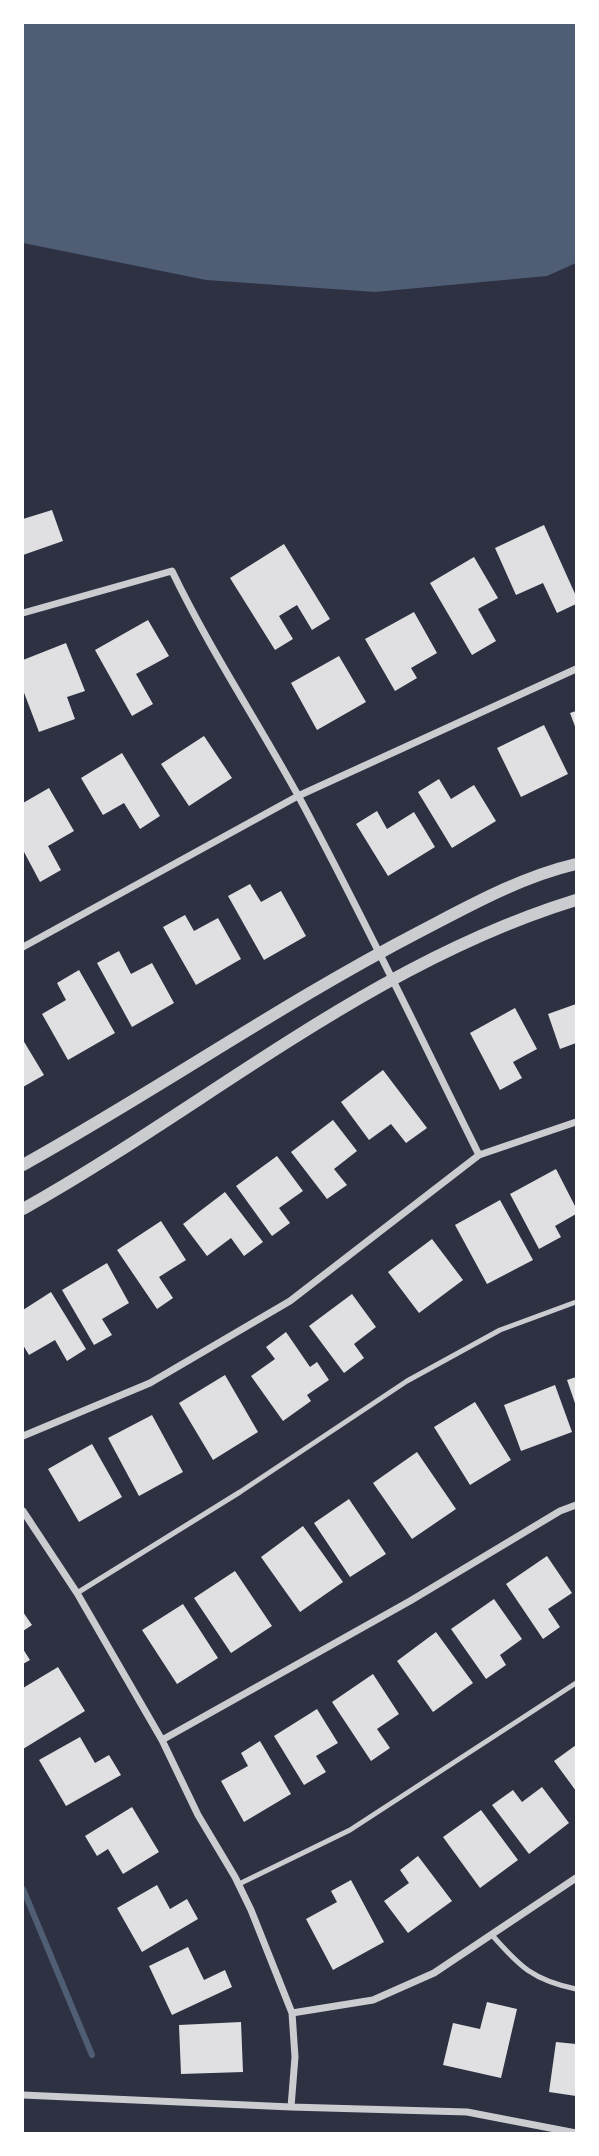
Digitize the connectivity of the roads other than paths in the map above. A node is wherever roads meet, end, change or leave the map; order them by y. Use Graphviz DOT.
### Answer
graph roads {
  1 [pos="23,613"];
  2 [pos="576,670"];
  3 [pos="298,796"];
  4 [pos="576,864"];
  5 [pos="576,900"];
  6 [pos="23,947"];
  7 [pos="380,952"];
  8 [pos="392,978"];
  9 [pos="576,1122"];
  10 [pos="479,1155"];
  11 [pos="23,1165"];
  12 [pos="23,1209"];
  13 [pos="576,1302"];
  14 [pos="23,1436"];
  15 [pos="576,1506"];
  16 [pos="23,1511"];
  17 [pos="78,1594"];
  18 [pos="576,1683"];
  19 [pos="163,1740"];
  20 [pos="576,1878"];
  21 [pos="239,1884"];
  22 [pos="492,1935"];
  23 [pos="576,1989"];
  24 [pos="292,2013"];
  25 [pos="23,2095"];
  26 [pos="290,2108"];
  27 [pos="576,2133"];
  1 -- 3 [label="street"];
  2 -- 3 [label="street"];
  3 -- 6 [label="street"];
  3 -- 7 [label="street"];
  4 -- 7 [label="street"];
  5 -- 8 [label="street"];
  7 -- 8 [label="street"];
  7 -- 11 [label="street"];
  8 -- 10 [label="street"];
  8 -- 12 [label="street"];
  9 -- 10 [label="street"];
  10 -- 14 [label="street"];
  13 -- 17 [label="lane"];
  15 -- 19 [label="street"];
  16 -- 17 [label="street"];
  17 -- 19 [label="street"];
  18 -- 21 [label="lane"];
  19 -- 21 [label="street"];
  20 -- 22 [label="street"];
  21 -- 24 [label="street"];
  22 -- 23 [label="lane"];
  22 -- 24 [label="street"];
  24 -- 26 [label="street"];
  25 -- 26 [label="street"];
  26 -- 27 [label="street"];
}
